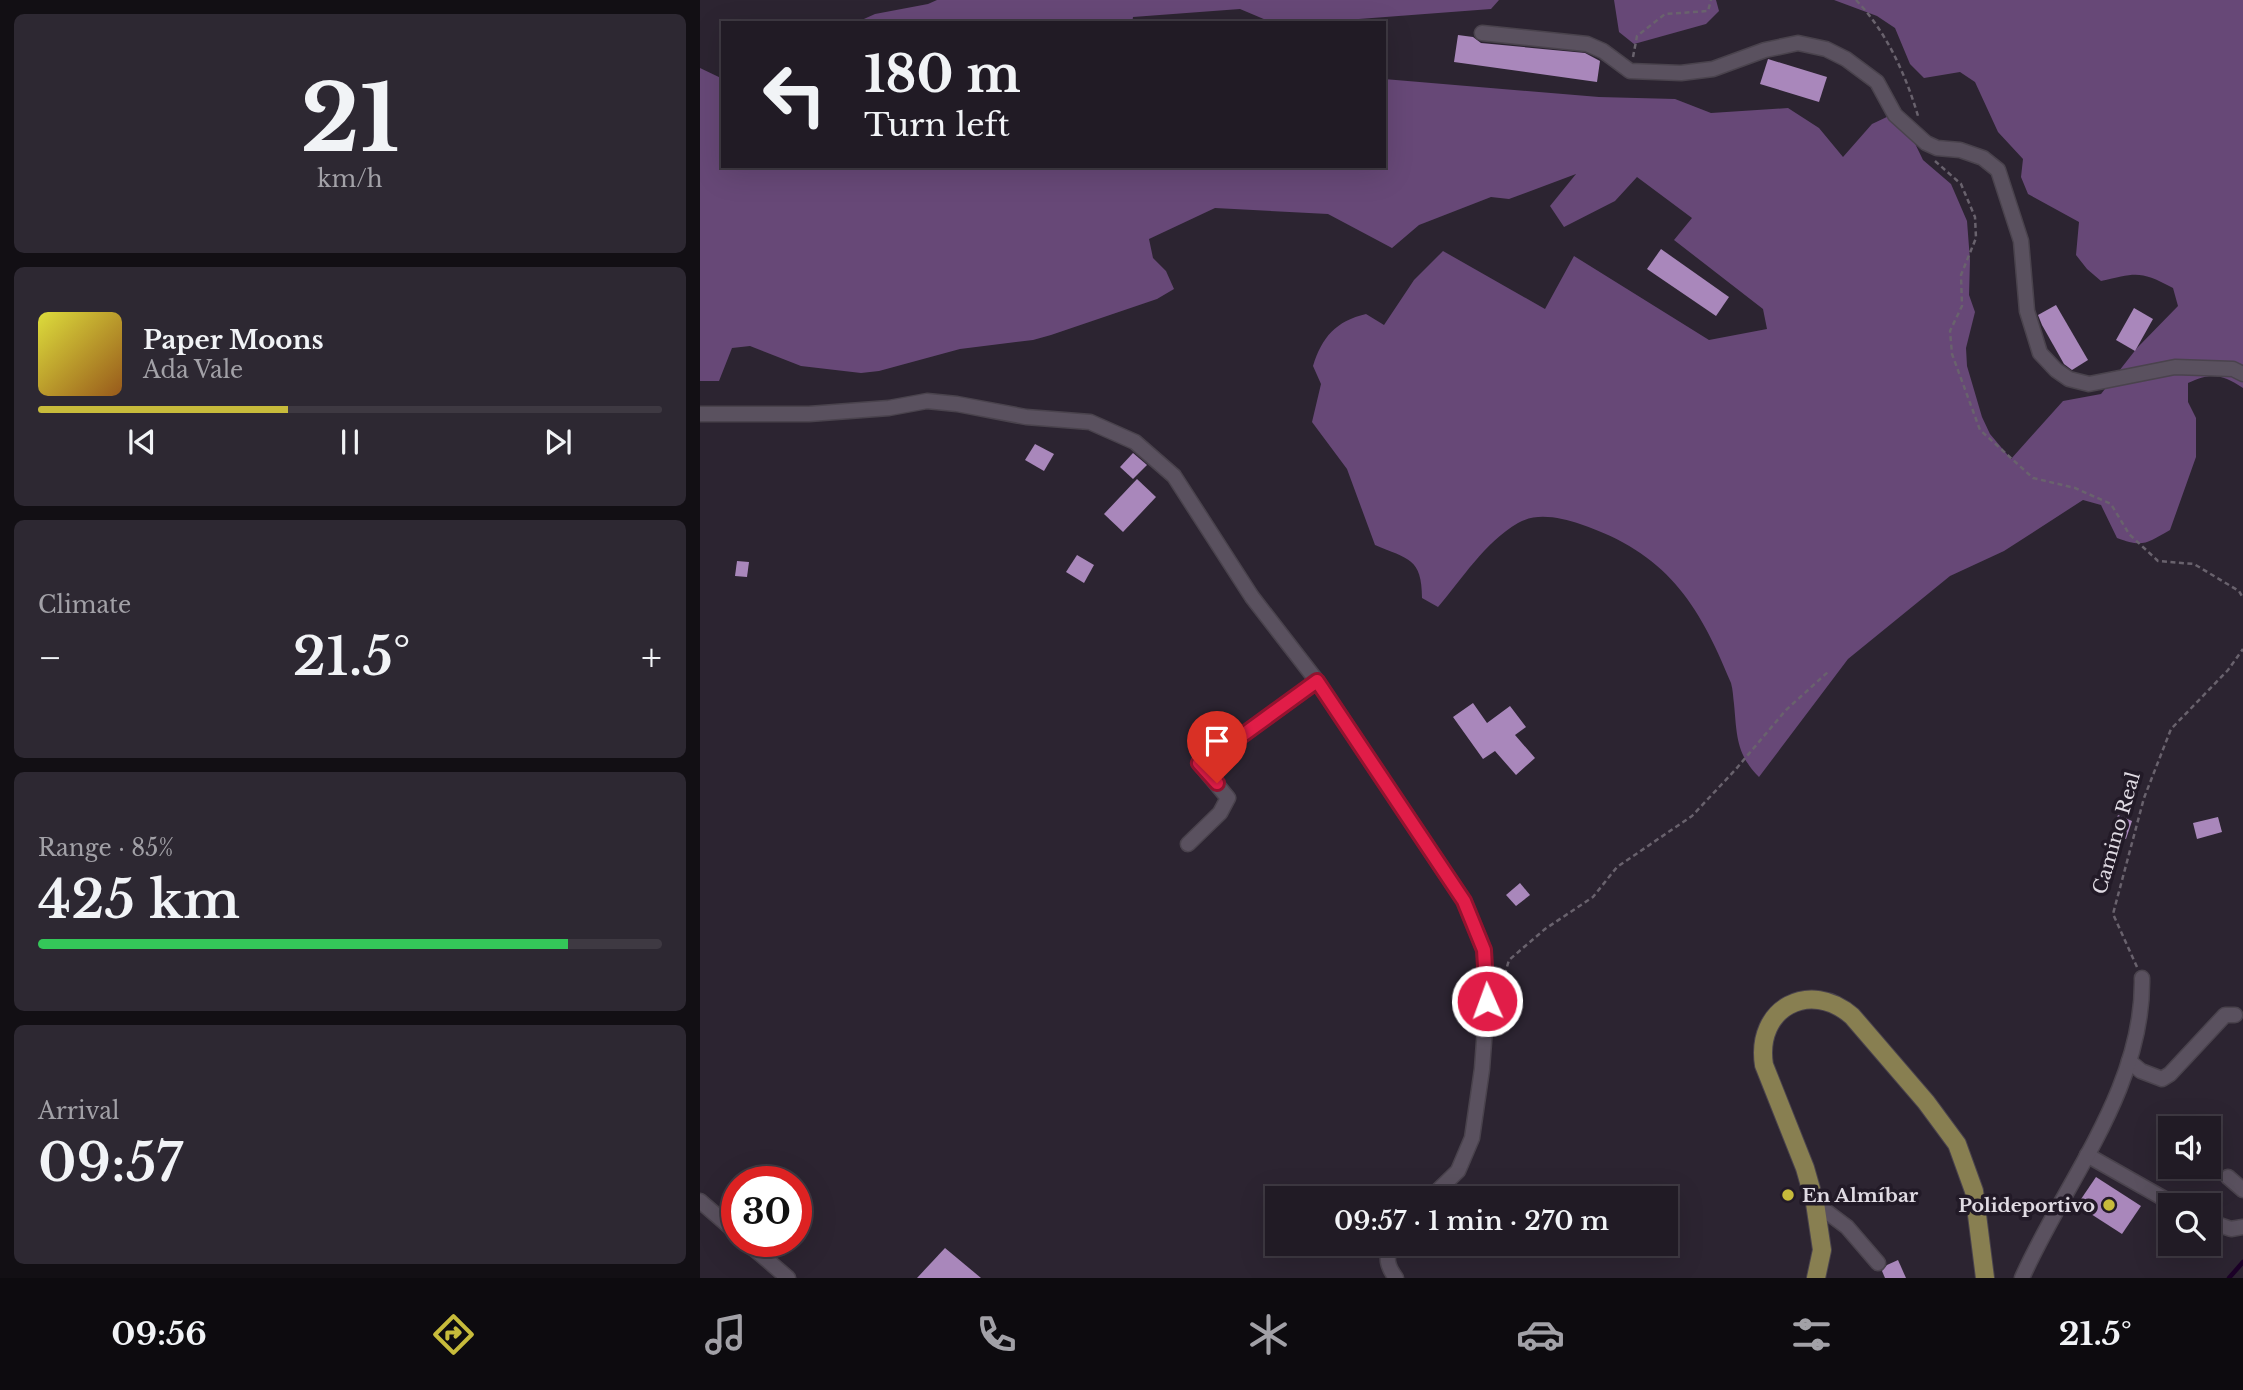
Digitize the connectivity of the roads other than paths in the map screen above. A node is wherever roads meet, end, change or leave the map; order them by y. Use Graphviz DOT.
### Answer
graph roads {
  1 [pos="1482,33"];
  2 [pos="2243,374"];
  3 [pos="700,414"];
  4 [pos="1317,681"];
  5 [pos="1188,844"];
  6 [pos="2142,978"];
  7 [pos="2235,1014"];
  8 [pos="2129,1061"];
  9 [pos="2087,1155"];
  10 [pos="2228,1177"];
  11 [pos="1442,1186"];
  12 [pos="2243,1190"];
  13 [pos="2158,1196"];
  14 [pos="700,1201"];
  15 [pos="1815,1203"];
  16 [pos="721,1219"];
  17 [pos="2221,1226"];
  18 [pos="2243,1227"];
  19 [pos="1387,1256"];
  20 [pos="764,1257"];
  21 [pos="1878,1263"];
  22 [pos="788,1278"];
  23 [pos="1396,1278"];
  24 [pos="1816,1278"];
  25 [pos="1985,1278"];
  26 [pos="2022,1278"];
  1 -- 2 [label="street"];
  3 -- 4 [label="street"];
  4 -- 5 [label="street"];
  4 -- 11 [label="street"];
  6 -- 8 [label="street"];
  7 -- 8 [label="street"];
  8 -- 9 [label="street"];
  9 -- 13 [label="street"];
  9 -- 26 [label="street"];
  10 -- 12 [label="street"];
  14 -- 16 [label="street"];
  15 -- 21 [label="street"];
  15 -- 24 [label="main road"];
  15 -- 25 [label="main road"];
  17 -- 18 [label="street"];
  19 -- 23 [label="street"];
  20 -- 22 [label="street"];
}
